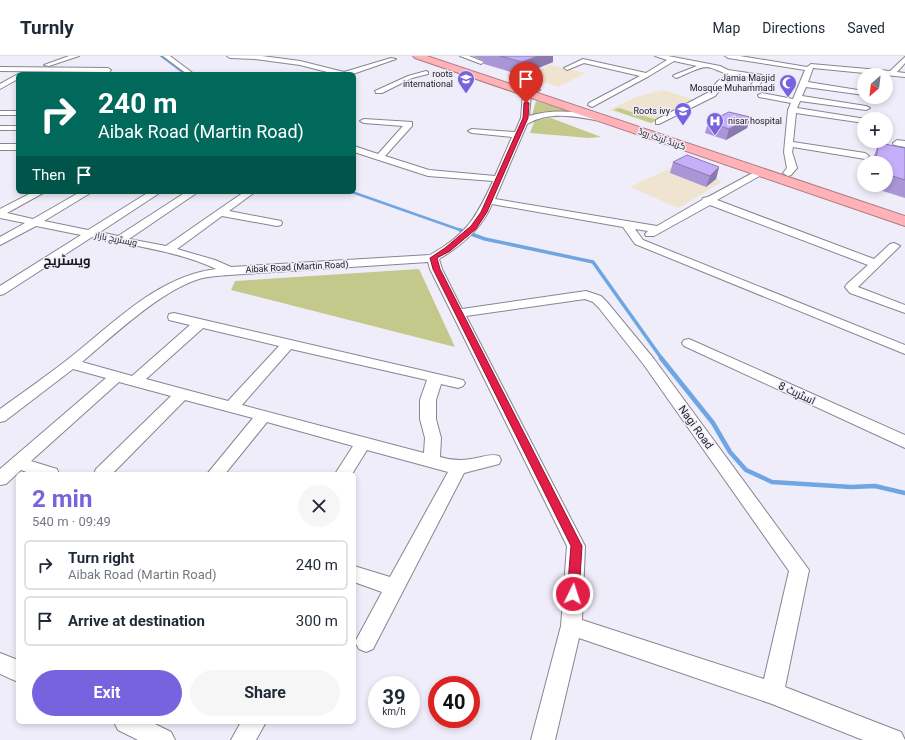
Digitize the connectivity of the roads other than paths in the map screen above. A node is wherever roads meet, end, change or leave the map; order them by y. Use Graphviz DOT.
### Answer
graph roads {
  1 [pos="76,56"];
  2 [pos="230,56"];
  3 [pos="418,56"];
  4 [pos="434,56"];
  5 [pos="444,56"];
  6 [pos="463,56"];
  7 [pos="592,56"];
  8 [pos="658,56"];
  9 [pos="728,56"];
  10 [pos="786,56"];
  11 [pos="172,58"];
  12 [pos="605,58"];
  13 [pos="684,58"];
  14 [pos="393,59"];
  15 [pos="673,59"];
  16 [pos="905,59"];
  17 [pos="481,62"];
  18 [pos="705,65"];
  19 [pos="788,65"];
  20 [pos="567,68"];
  21 [pos="861,68"];
  22 [pos="0,69"];
  23 [pos="33,69"];
  24 [pos="810,69"];
  25 [pos="26,72"];
  26 [pos="106,72"];
  27 [pos="189,72"];
  28 [pos="337,72"];
  29 [pos="351,72"];
  30 [pos="893,72"];
  31 [pos="426,73"];
  32 [pos="734,73"];
  33 [pos="893,73"];
  34 [pos="647,75"];
  35 [pos="905,75"];
  36 [pos="676,76"];
  37 [pos="16,77"];
  38 [pos="804,84"];
  39 [pos="754,86"];
  40 [pos="0,87"];
  41 [pos="379,91"];
  42 [pos="532,92"];
  43 [pos="857,93"];
  44 [pos="762,95"];
  45 [pos="797,100"];
  46 [pos="592,105"];
  47 [pos="866,108"];
  48 [pos="792,110"];
  49 [pos="0,112"];
  50 [pos="16,113"];
  51 [pos="606,116"];
  52 [pos="857,120"];
  53 [pos="364,121"];
  54 [pos="524,122"];
  55 [pos="659,122"];
  56 [pos="0,128"];
  57 [pos="16,128"];
  58 [pos="472,131"];
  59 [pos="518,135"];
  60 [pos="790,144"];
  61 [pos="0,147"];
  62 [pos="16,147"];
  63 [pos="356,150"];
  64 [pos="865,156"];
  65 [pos="379,158"];
  66 [pos="760,172"];
  67 [pos="788,173"];
  68 [pos="499,179"];
  69 [pos="36,194"];
  70 [pos="84,194"];
  71 [pos="153,194"];
  72 [pos="190,194"];
  73 [pos="247,194"];
  74 [pos="708,200"];
  75 [pos="490,201"];
  76 [pos="905,211"];
  77 [pos="221,213"];
  78 [pos="0,214"];
  79 [pos="905,221"];
  80 [pos="35,222"];
  81 [pos="277,223"];
  82 [pos="627,224"];
  83 [pos="657,229"];
  84 [pos="91,234"];
  85 [pos="120,240"];
  86 [pos="0,242"];
  87 [pos="639,242"];
  88 [pos="894,246"];
  89 [pos="168,250"];
  90 [pos="433,258"];
  91 [pos="876,264"];
  92 [pos="229,271"];
  93 [pos="0,291"];
  94 [pos="905,309"];
  95 [pos="458,313"];
  96 [pos="174,317"];
  97 [pos="200,323"];
  98 [pos="689,343"];
  99 [pos="288,344"];
  100 [pos="905,350"];
  101 [pos="72,364"];
  102 [pos="117,376"];
  103 [pos="435,378"];
  104 [pos="134,381"];
  105 [pos="458,383"];
  106 [pos="182,394"];
  107 [pos="24,399"];
  108 [pos="0,404"];
  109 [pos="231,407"];
  110 [pos="264,416"];
  111 [pos="0,417"];
  112 [pos="363,442"];
  113 [pos="905,442"];
  114 [pos="493,460"];
  115 [pos="431,461"];
  116 [pos="18,463"];
  117 [pos="459,467"];
  118 [pos="45,472"];
  119 [pos="104,472"];
  120 [pos="217,472"];
  121 [pos="344,472"];
  122 [pos="0,479"];
  123 [pos="356,575"];
  124 [pos="395,587"];
  125 [pos="571,626"];
  126 [pos="366,642"];
  127 [pos="0,662"];
  128 [pos="16,670"];
  129 [pos="772,693"];
  130 [pos="130,724"];
  131 [pos="253,724"];
  132 [pos="163,740"];
  133 [pos="243,740"];
  134 [pos="543,740"];
  135 [pos="893,740"];
  1 -- 23 [label="street"];
  2 -- 28 [label="street"];
  3 -- 42 [label="highway, گرینڈ ٹرنک روڈ"];
  4 -- 42 [label="highway, گرینڈ ٹرنک روڈ"];
  5 -- 46 [label="highway, گرینڈ ٹرنک روڈ"];
  6 -- 17 [label="street"];
  7 -- 12 [label="street"];
  8 -- 15 [label="street"];
  9 -- 19 [label="street"];
  10 -- 19 [label="street"];
  11 -- 27 [label="street"];
  13 -- 15 [label="street"];
  13 -- 18 [label="street"];
  14 -- 29 [label="street"];
  15 -- 34 [label="street"];
  16 -- 30 [label="street"];
  18 -- 32 [label="street"];
  18 -- 36 [label="street"];
  19 -- 24 [label="street"];
  20 -- 34 [label="street"];
  21 -- 24 [label="street"];
  22 -- 23 [label="street"];
  23 -- 25 [label="street"];
  23 -- 26 [label="street"];
  24 -- 38 [label="street"];
  31 -- 41 [label="street"];
  32 -- 39 [label="street"];
  32 -- 55 [label="street"];
  33 -- 35 [label="street"];
  34 -- 46 [label="street"];
  37 -- 40 [label="street"];
  38 -- 43 [label="street"];
  38 -- 45 [label="street"];
  42 -- 51 [label="highway, گرینڈ ٹرنک روڈ"];
  42 -- 54 [label="street, Aibak Road (Martin Road)"];
  44 -- 45 [label="street"];
  45 -- 47 [label="street"];
  45 -- 48 [label="street"];
  46 -- 51 [label="highway, گرینڈ ٹرنک روڈ"];
  48 -- 52 [label="street"];
  48 -- 60 [label="street"];
  49 -- 50 [label="street"];
  51 -- 54 [label="street"];
  51 -- 66 [label="highway, گرینڈ ٹرنک روڈ"];
  51 -- 67 [label="highway, گرینڈ ٹرنک روڈ"];
  53 -- 65 [label="street"];
  54 -- 59 [label="street, Aibak Road (Martin Road)"];
  56 -- 57 [label="street"];
  58 -- 59 [label="street"];
  59 -- 68 [label="street, Aibak Road (Martin Road)"];
  60 -- 64 [label="street"];
  60 -- 67 [label="street"];
  61 -- 62 [label="street"];
  63 -- 65 [label="street"];
  65 -- 68 [label="street"];
  66 -- 74 [label="street"];
  66 -- 79 [label="highway, گرینڈ ٹرنک روڈ"];
  67 -- 76 [label="highway, گرینڈ ٹرنک روڈ"];
  68 -- 75 [label="street, Aibak Road (Martin Road)"];
  69 -- 78 [label="street"];
  70 -- 80 [label="street"];
  71 -- 84 [label="street"];
  72 -- 85 [label="street"];
  73 -- 77 [label="street"];
  74 -- 83 [label="street"];
  74 -- 91 [label="street"];
  75 -- 82 [label="street"];
  75 -- 90 [label="street, Aibak Road (Martin Road)"];
  77 -- 81 [label="street"];
  77 -- 89 [label="street"];
  78 -- 80 [label="street, ویسٹریج بازار"];
  80 -- 84 [label="street, ویسٹریج بازار"];
  80 -- 86 [label="street"];
  82 -- 83 [label="street"];
  82 -- 87 [label="street"];
  83 -- 87 [label="street"];
  84 -- 85 [label="street, ویسٹریج بازار"];
  84 -- 93 [label="street"];
  85 -- 89 [label="street, ویسٹریج بازار"];
  87 -- 100 [label="street"];
  88 -- 91 [label="street"];
  89 -- 92 [label="street, ویسٹریج بازار"];
  90 -- 92 [label="street, Aibak Road (Martin Road)"];
  90 -- 95 [label="street"];
  91 -- 94 [label="street"];
  92 -- 101 [label="street, Aibak Road (Martin Road)"];
  95 -- 125 [label="street"];
  95 -- 129 [label="street, Nagi Road"];
  96 -- 97 [label="street"];
  97 -- 99 [label="street"];
  97 -- 104 [label="street"];
  98 -- 113 [label="street, اسٹریٹ 8"];
  99 -- 103 [label="street"];
  99 -- 109 [label="street"];
  101 -- 102 [label="street"];
  101 -- 107 [label="street, Aibak Road (Martin Road)"];
  102 -- 104 [label="street"];
  102 -- 116 [label="street"];
  103 -- 105 [label="street"];
  103 -- 115 [label="street"];
  104 -- 106 [label="street"];
  106 -- 109 [label="street"];
  106 -- 119 [label="street"];
  107 -- 108 [label="street"];
  107 -- 111 [label="street, Aibak Road (Martin Road)"];
  109 -- 110 [label="street"];
  110 -- 112 [label="street"];
  110 -- 120 [label="street"];
  112 -- 115 [label="street"];
  112 -- 121 [label="street"];
  114 -- 117 [label="street"];
  115 -- 117 [label="street"];
  116 -- 118 [label="street"];
  116 -- 122 [label="street"];
  117 -- 124 [label="street"];
  123 -- 124 [label="street"];
  124 -- 126 [label="street"];
  125 -- 129 [label="street"];
  125 -- 134 [label="street"];
  127 -- 128 [label="street"];
  129 -- 135 [label="street"];
  130 -- 132 [label="street"];
  131 -- 133 [label="street"];
}
